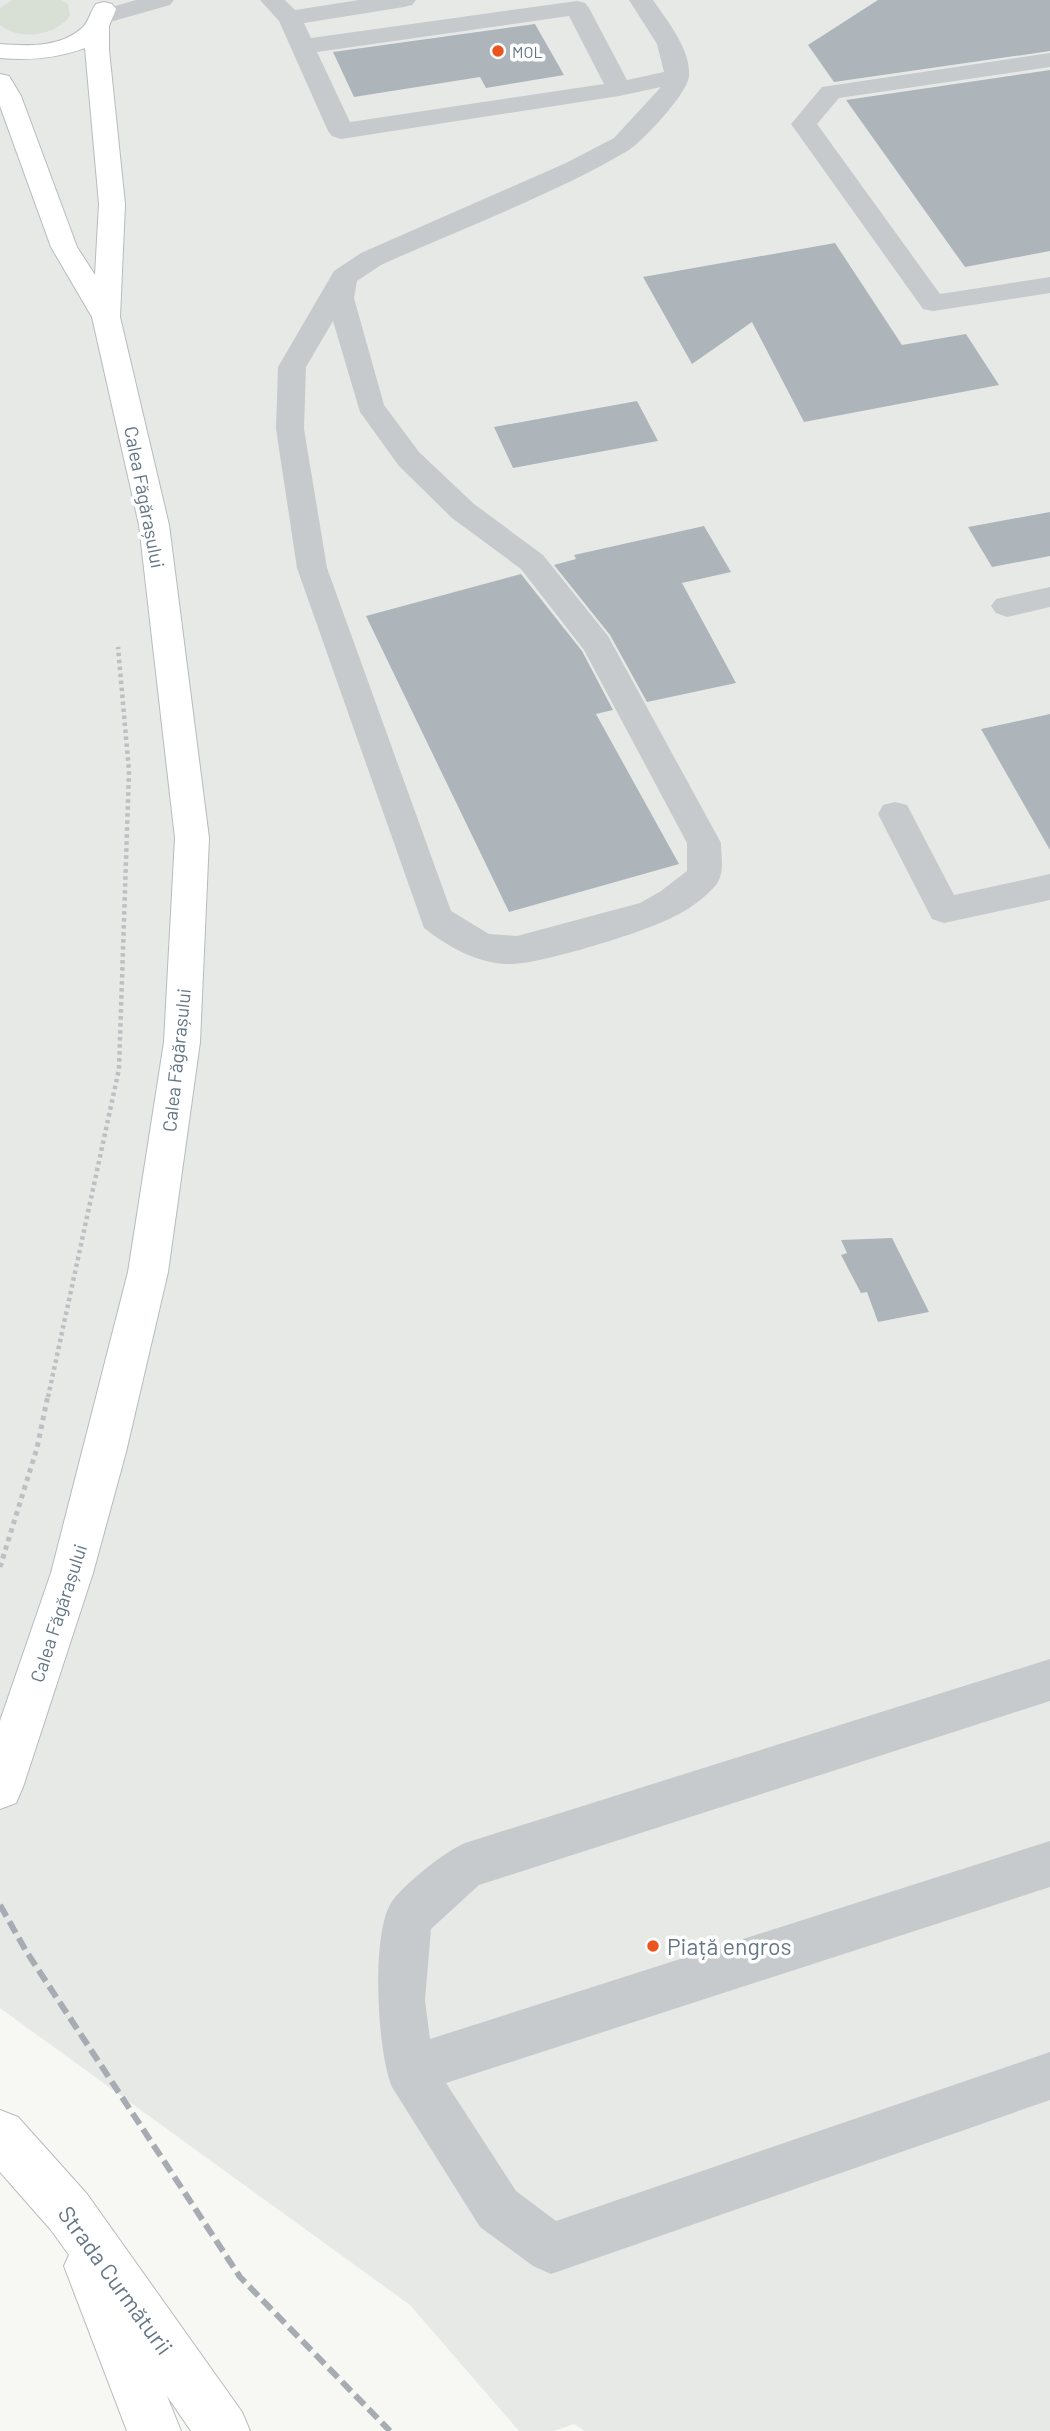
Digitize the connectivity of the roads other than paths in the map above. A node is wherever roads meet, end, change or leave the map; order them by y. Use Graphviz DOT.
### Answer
graph roads {
  1 [pos="162,0"];
  2 [pos="272,0"];
  3 [pos="404,0"];
  4 [pos="641,0"];
  5 [pos="101,14"];
  6 [pos="290,18"];
  7 [pos="304,46"];
  8 [pos="0,51"];
  9 [pos="1050,60"];
  10 [pos="677,76"];
  11 [pos="0,81"];
  12 [pos="619,89"];
  13 [pos="344,277"];
  14 [pos="1050,285"];
  15 [pos="106,317"];
  16 [pos="1050,597"];
  17 [pos="1007,606"];
  18 [pos="895,814"];
  19 [pos="1050,887"];
  20 [pos="1050,1680"];
  21 [pos="0,1787"];
  22 [pos="1050,1864"];
  23 [pos="409,2070"];
  24 [pos="1050,2076"];
  25 [pos="0,2135"];
  26 [pos="69,2212"];
  27 [pos="154,2431"];
  28 [pos="223,2431"];
  1 -- 5 [label="street"];
  2 -- 6 [label="street"];
  3 -- 6 [label="street"];
  4 -- 10 [label="street"];
  5 -- 8 [label="main road"];
  5 -- 15 [label="main road, Calea Făgărașului"];
  6 -- 7 [label="street"];
  7 -- 12 [label="street"];
  7 -- 12 [label="street"];
  9 -- 14 [label="street"];
  10 -- 12 [label="street"];
  10 -- 13 [label="street"];
  11 -- 15 [label="main road, Calea Făgărașului"];
  13 -- 13 [label="street"];
  15 -- 21 [label="main road, Calea Făgărașului"];
  16 -- 17 [label="street"];
  18 -- 19 [label="street"];
  20 -- 23 [label="street"];
  22 -- 23 [label="street"];
  23 -- 24 [label="street"];
  25 -- 26 [label="main road, Strada Curmăturii"];
  26 -- 27 [label="main road"];
  26 -- 28 [label="main road, Strada Curmăturii"];
}
